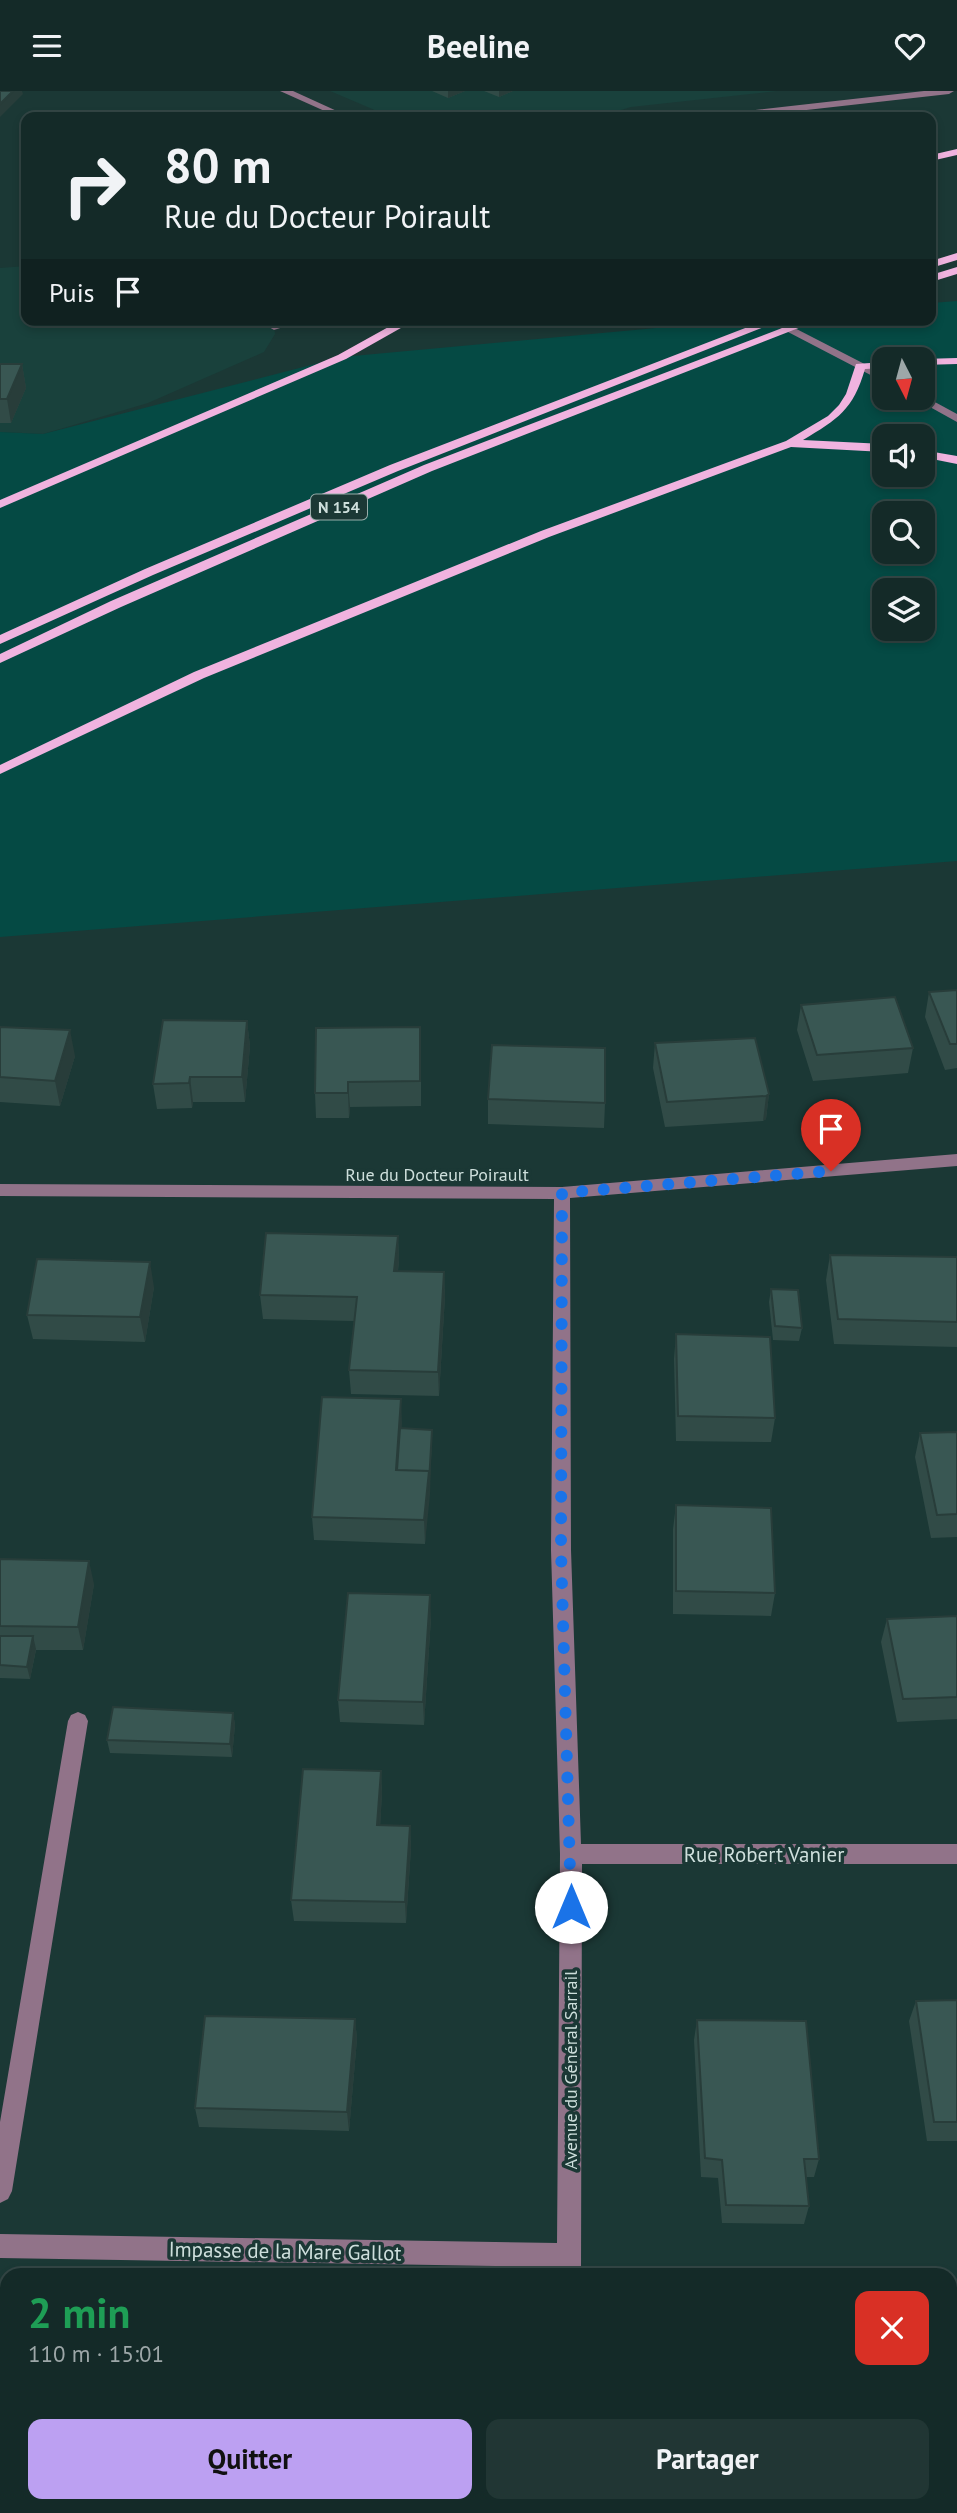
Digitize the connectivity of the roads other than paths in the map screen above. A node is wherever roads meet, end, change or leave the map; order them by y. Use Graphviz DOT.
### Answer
graph roads {
  1 [pos="285,91"];
  2 [pos="949,91"];
  3 [pos="333,112"];
  4 [pos="764,112"];
  5 [pos="957,152"];
  6 [pos="936,157"];
  7 [pos="957,256"];
  8 [pos="936,263"];
  9 [pos="957,270"];
  10 [pos="936,277"];
  11 [pos="278,326"];
  12 [pos="399,326"];
  13 [pos="761,326"];
  14 [pos="782,326"];
  15 [pos="798,326"];
  16 [pos="274,327"];
  17 [pos="957,361"];
  18 [pos="935,362"];
  19 [pos="860,366"];
  20 [pos="872,366"];
  21 [pos="872,372"];
  22 [pos="935,407"];
  23 [pos="957,419"];
  24 [pos="790,443"];
  25 [pos="872,447"];
  26 [pos="935,456"];
  27 [pos="957,460"];
  28 [pos="0,504"];
  29 [pos="0,641"];
  30 [pos="0,659"];
  31 [pos="0,770"];
  32 [pos="957,1160"];
  33 [pos="0,1191"];
  34 [pos="562,1193"];
  35 [pos="78,1721"];
  36 [pos="571,1854"];
  37 [pos="957,1854"];
  38 [pos="0,2192"];
  39 [pos="0,2246"];
  40 [pos="569,2265"];
  1 -- 3 [label="street"];
  2 -- 4 [label="street"];
  5 -- 6 [label="main road"];
  7 -- 8 [label="main road"];
  9 -- 10 [label="main road"];
  11 -- 16 [label="street"];
  12 -- 28 [label="main road"];
  13 -- 29 [label="main road, N 154"];
  14 -- 19 [label="street"];
  15 -- 30 [label="main road, N 154"];
  17 -- 18 [label="main road"];
  19 -- 20 [label="main road"];
  19 -- 21 [label="street"];
  19 -- 24 [label="main road"];
  22 -- 23 [label="street"];
  24 -- 25 [label="main road"];
  24 -- 31 [label="main road"];
  26 -- 27 [label="main road"];
  32 -- 34 [label="street, Rue du Docteur Poirault"];
  33 -- 34 [label="street, Rue du Docteur Poirault"];
  34 -- 36 [label="street, Avenue du Général Sarrail"];
  35 -- 38 [label="street"];
  36 -- 37 [label="street, Rue Robert Vanier"];
  36 -- 40 [label="street, Avenue du Général Sarrail"];
  39 -- 40 [label="street, Impasse de la Mare Gallot"];
}
